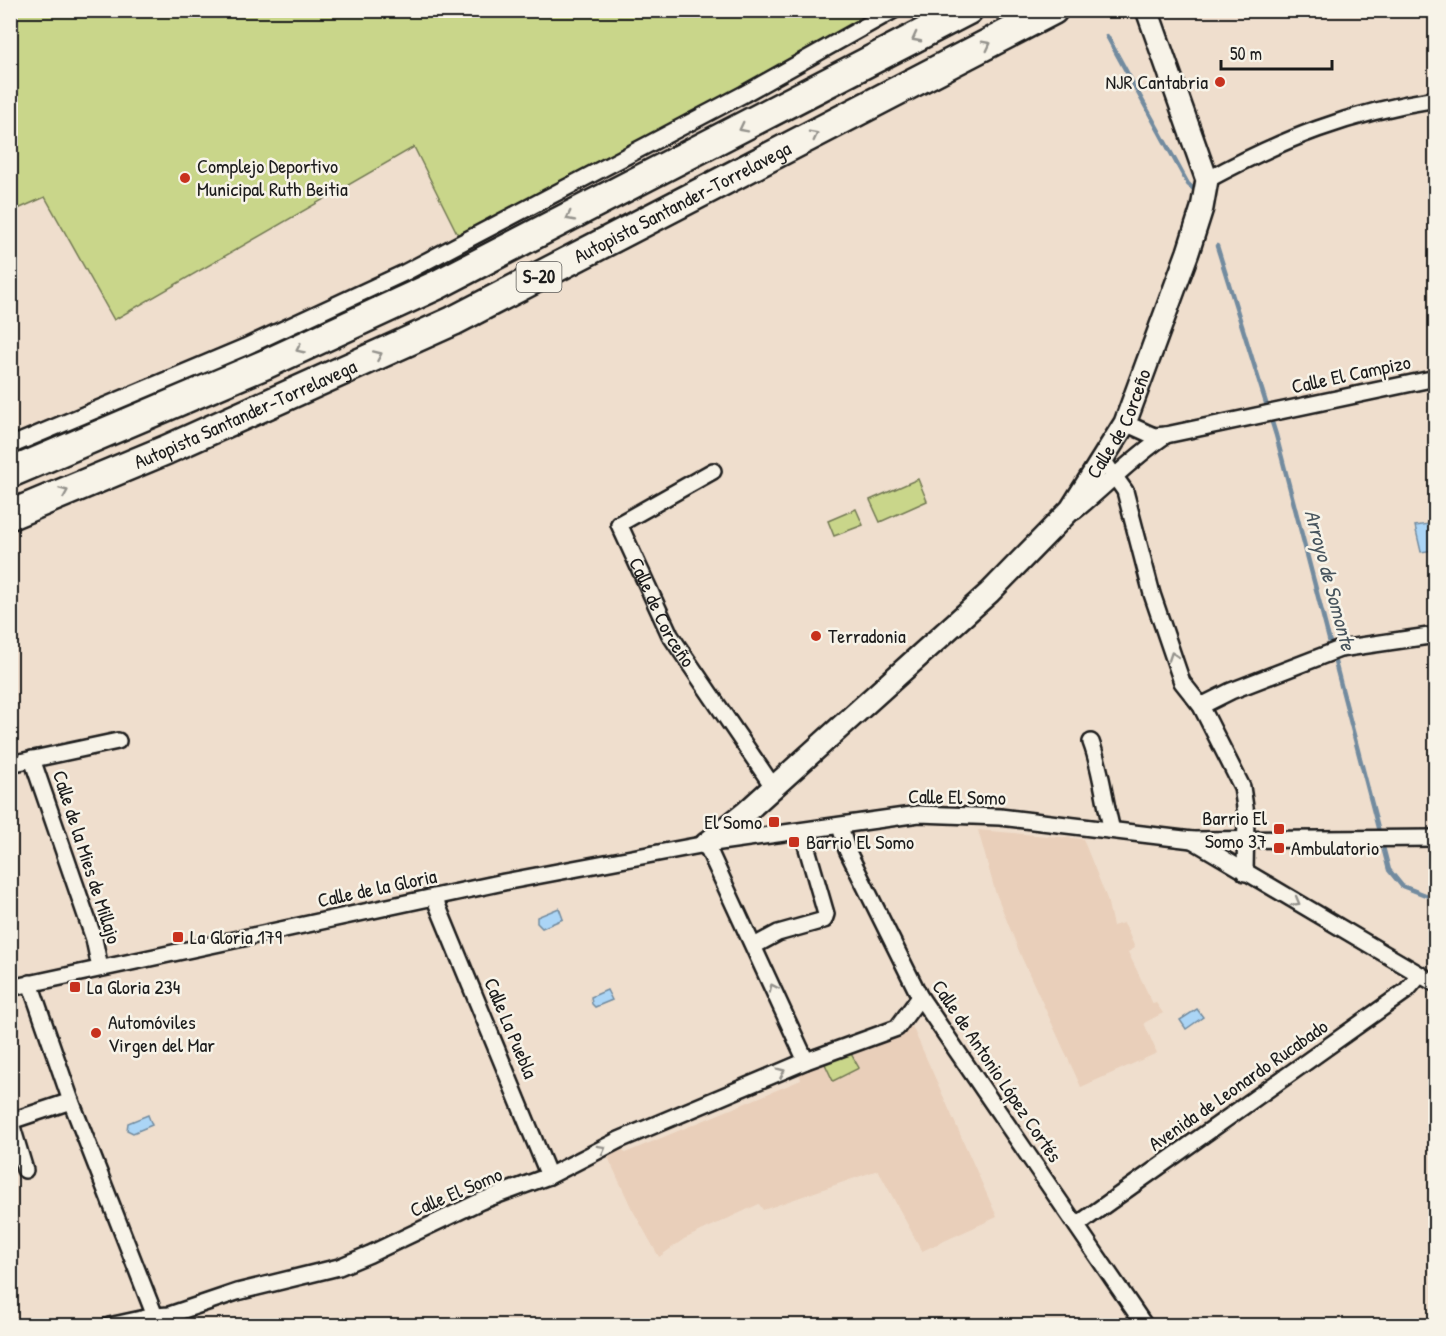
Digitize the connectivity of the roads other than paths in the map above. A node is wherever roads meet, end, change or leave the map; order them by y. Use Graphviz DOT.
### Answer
graph roads {
  1 [pos="894,10"];
  2 [pos="968,10"];
  3 [pos="1053,10"];
  4 [pos="1147,10"];
  5 [pos="1436,99"];
  6 [pos="1207,180"];
  7 [pos="1436,378"];
  8 [pos="1121,430"];
  9 [pos="1166,435"];
  10 [pos="10,446"];
  11 [pos="1115,467"];
  12 [pos="712,471"];
  13 [pos="10,473"];
  14 [pos="10,514"];
  15 [pos="1436,636"];
  16 [pos="1201,706"];
  17 [pos="118,741"];
  18 [pos="1091,742"];
  19 [pos="32,759"];
  20 [pos="10,765"];
  21 [pos="772,785"];
  22 [pos="745,813"];
  23 [pos="840,825"];
  24 [pos="1112,830"];
  25 [pos="802,831"];
  26 [pos="1436,838"];
  27 [pos="734,840"];
  28 [pos="1192,840"];
  29 [pos="1246,840"];
  30 [pos="706,844"];
  31 [pos="1245,873"];
  32 [pos="434,897"];
  33 [pos="754,946"];
  34 [pos="100,968"];
  35 [pos="1420,975"];
  36 [pos="30,983"];
  37 [pos="1436,984"];
  38 [pos="10,988"];
  39 [pos="920,997"];
  40 [pos="806,1061"];
  41 [pos="71,1101"];
  42 [pos="11,1120"];
  43 [pos="25,1170"];
  44 [pos="549,1176"];
  45 [pos="1077,1225"];
  46 [pos="155,1316"];
  47 [pos="110,1326"];
  48 [pos="1145,1326"];
  1 -- 10 [label="street"];
  2 -- 13 [label="highway, Autopista Santander-Torrelavega / S-20, one-way"];
  14 -- 3 [label="highway, Autopista Santander-Torrelavega / S-20, one-way"];
  4 -- 6 [label="main road"];
  5 -- 6 [label="street"];
  6 -- 8 [label="main road, Calle de Corceño"];
  7 -- 9 [label="street, Calle El Campizo"];
  8 -- 9 [label="street"];
  8 -- 11 [label="main road, Calle de Corceño"];
  9 -- 11 [label="street"];
  16 -- 11 [label="street, Calle de Corceño, one-way"];
  11 -- 21 [label="main road, Calle de Corceño"];
  12 -- 21 [label="street, Calle de Corceño"];
  15 -- 16 [label="street"];
  16 -- 29 [label="street"];
  17 -- 19 [label="street, Calle de la Mies de Millajo"];
  18 -- 24 [label="street"];
  19 -- 20 [label="street, Calle de la Mies de Millajo"];
  19 -- 34 [label="street, Calle de la Mies de Millajo"];
  21 -- 22 [label="main road, Calle de Corceño"];
  22 -- 27 [label="main road, Calle de Corceño"];
  22 -- 30 [label="main road, Calle de Corceño"];
  23 -- 24 [label="street, Calle El Somo"];
  23 -- 25 [label="street, Calle El Somo"];
  23 -- 39 [label="street, Calle de Antonio López Cortés"];
  24 -- 28 [label="street, Calle El Somo"];
  25 -- 27 [label="street, Calle El Somo"];
  25 -- 33 [label="street"];
  26 -- 29 [label="street, Calle El Somo"];
  27 -- 30 [label="street, Calle de la Gloria"];
  28 -- 29 [label="street, Calle El Somo"];
  28 -- 31 [label="street"];
  29 -- 31 [label="street"];
  30 -- 32 [label="street, Calle de la Gloria"];
  30 -- 33 [label="street"];
  31 -- 35 [label="street, one-way"];
  32 -- 34 [label="street, Calle de la Gloria"];
  32 -- 44 [label="street, Calle La Puebla"];
  40 -- 33 [label="street, one-way"];
  34 -- 36 [label="street, Calle de la Gloria"];
  35 -- 37 [label="street"];
  35 -- 45 [label="street, Avenida de Leonardo Rucabado"];
  36 -- 38 [label="street, Calle de la Gloria"];
  36 -- 41 [label="street"];
  39 -- 40 [label="street, Calle El Somo"];
  39 -- 45 [label="street, Calle de Antonio López Cortés"];
  44 -- 40 [label="street, Calle El Somo, one-way"];
  41 -- 42 [label="street"];
  41 -- 46 [label="street"];
  42 -- 43 [label="street"];
  44 -- 46 [label="street, Calle El Somo"];
  45 -- 48 [label="street, Calle de Antonio López Cortés"];
  46 -- 47 [label="street, Calle El Somo"];
}
